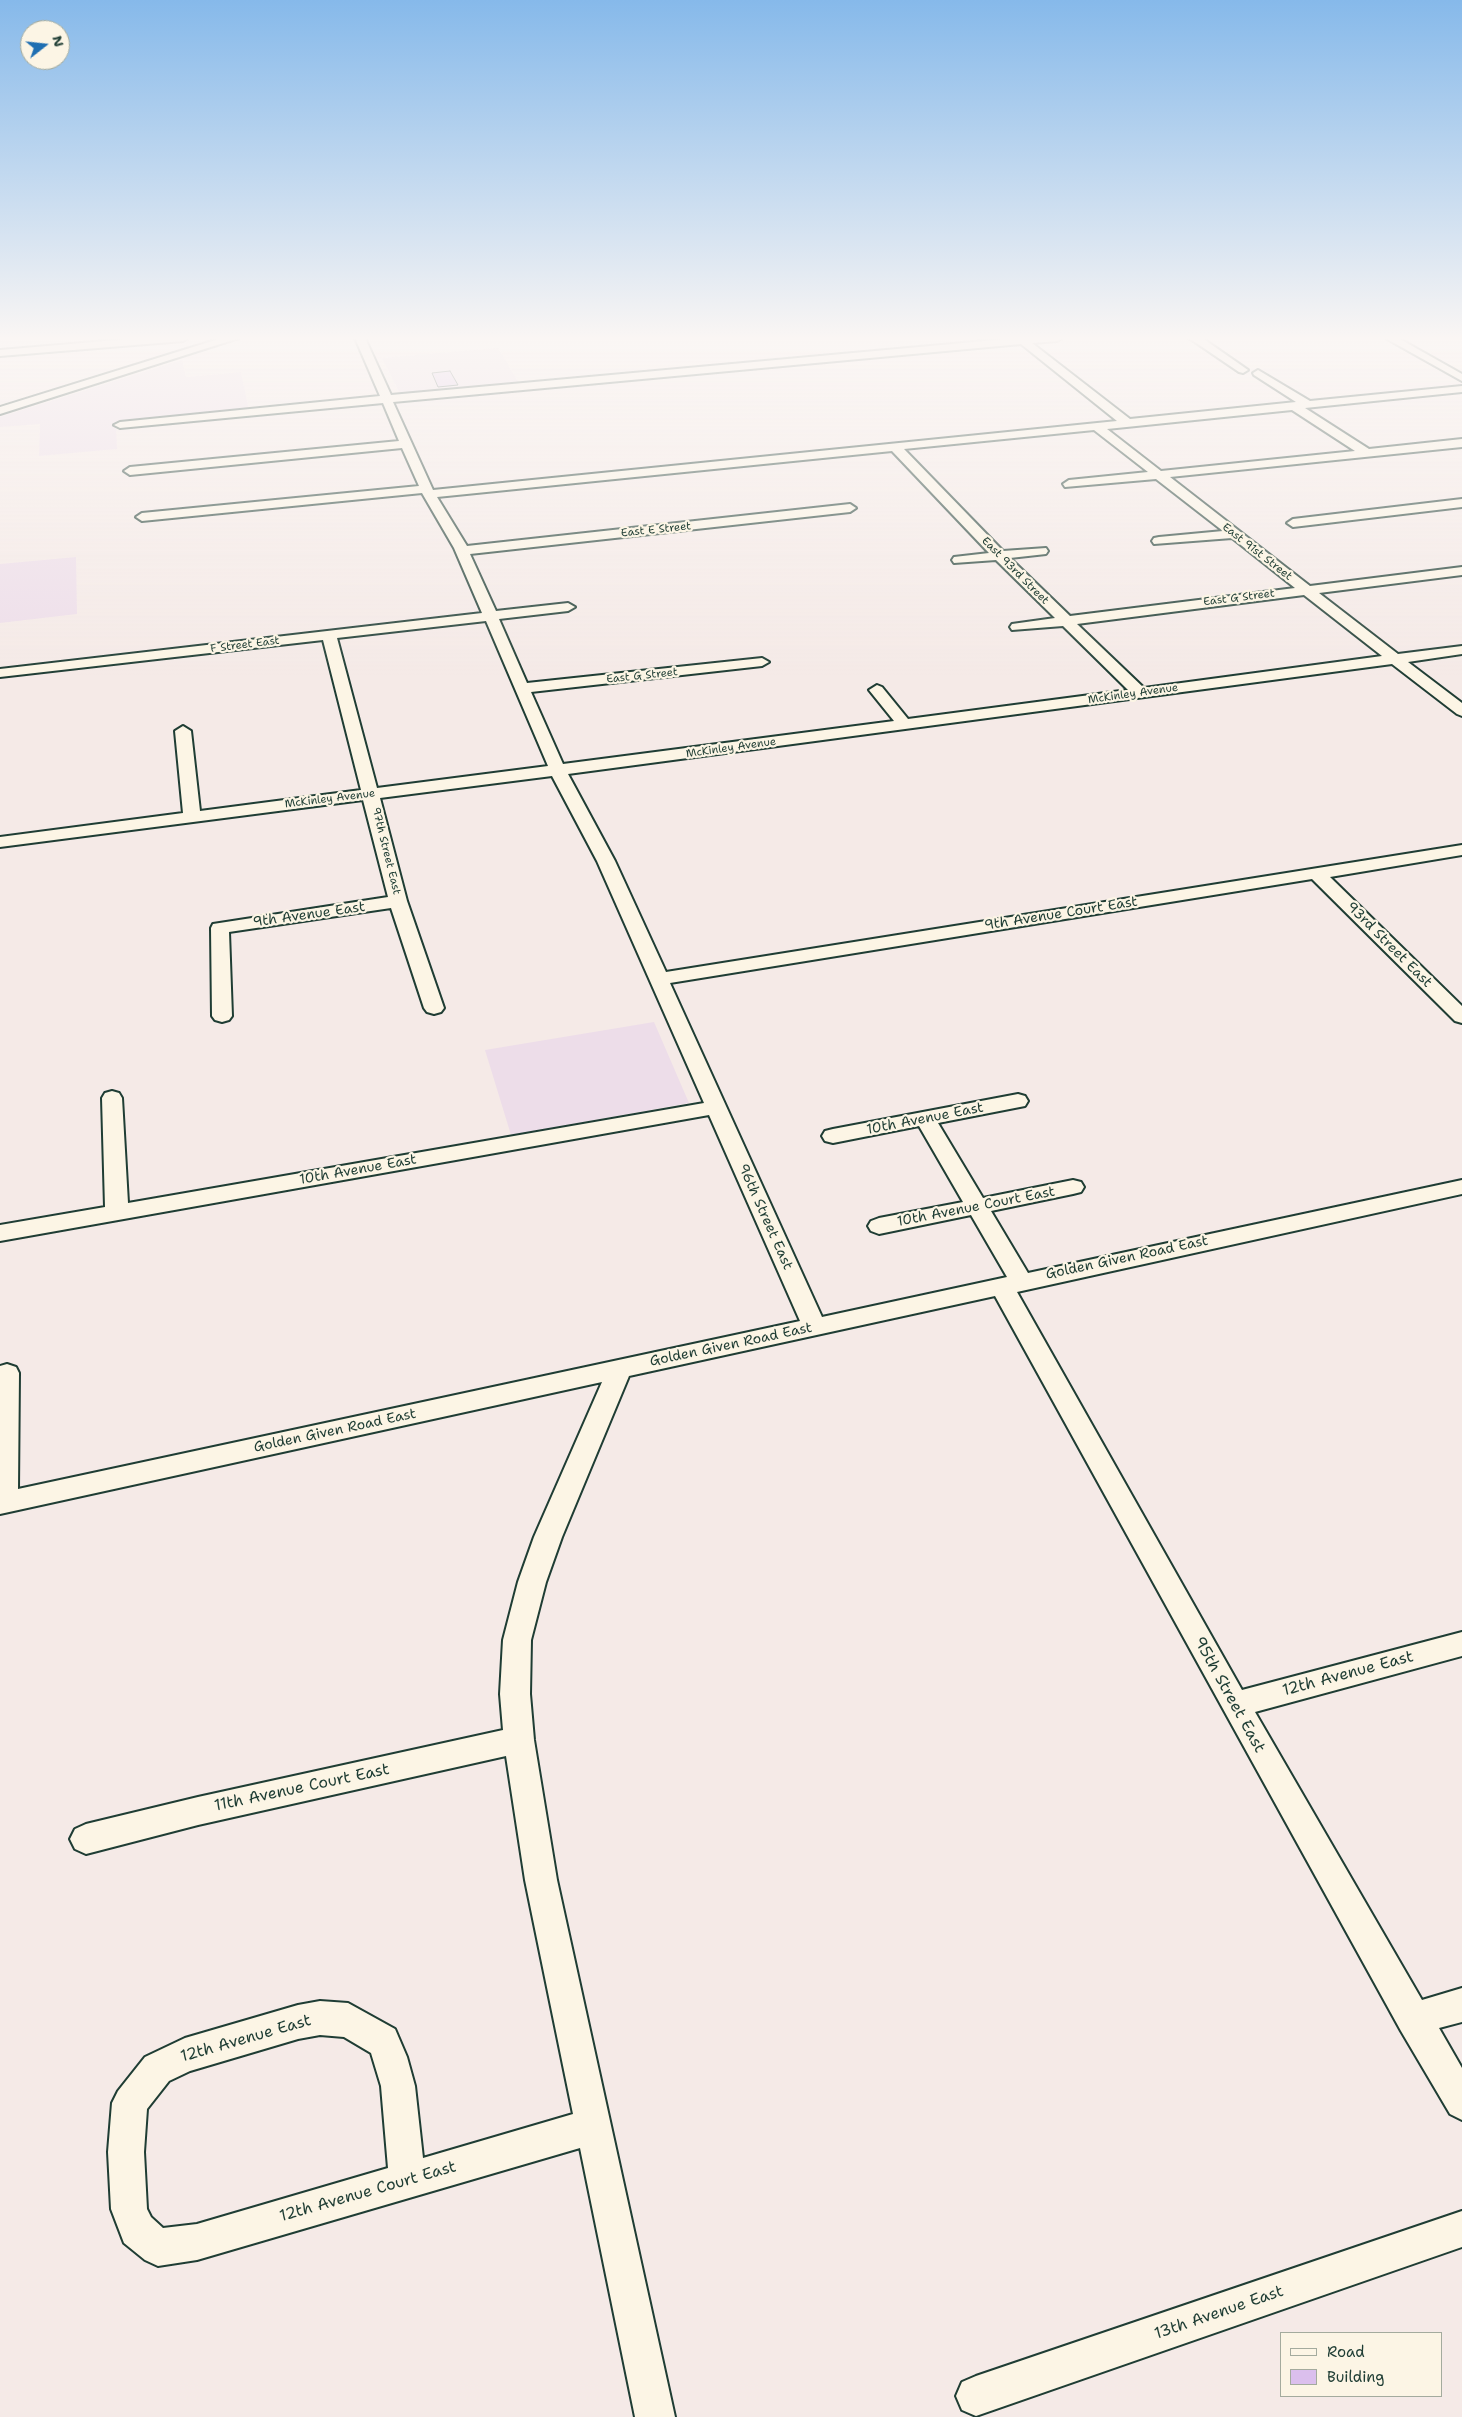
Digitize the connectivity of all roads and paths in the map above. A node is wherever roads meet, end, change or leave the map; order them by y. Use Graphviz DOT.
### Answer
graph roads {
  1 [pos="337,451"];
  2 [pos="409,451"];
  3 [pos="845,451"];
  4 [pos="899,451"];
  5 [pos="1129,451"];
  6 [pos="1364,451"];
  7 [pos="1388,451"];
  8 [pos="1367,453"];
  9 [pos="130,471"];
  10 [pos="1160,475"];
  11 [pos="1069,484"];
  12 [pos="428,492"];
  13 [pos="1458,506"];
  14 [pos="850,508"];
  15 [pos="142,517"];
  16 [pos="1293,523"];
  17 [pos="1234,534"];
  18 [pos="1159,541"];
  19 [pos="462,551"];
  20 [pos="1040,551"];
  21 [pos="998,555"];
  22 [pos="959,560"];
  23 [pos="1462,571"];
  24 [pos="1304,590"];
  25 [pos="568,607"];
  26 [pos="491,616"];
  27 [pos="1064,620"];
  28 [pos="1017,627"];
  29 [pos="329,635"];
  30 [pos="1462,650"];
  31 [pos="1395,659"];
  32 [pos="762,662"];
  33 [pos="0,673"];
  34 [pos="522,688"];
  35 [pos="877,690"];
  36 [pos="1140,693"];
  37 [pos="1462,711"];
  38 [pos="904,724"];
  39 [pos="183,731"];
  40 [pos="558,771"];
  41 [pos="372,794"];
  42 [pos="192,817"];
  43 [pos="0,842"];
  44 [pos="1462,850"];
  45 [pos="1316,873"];
  46 [pos="398,901"];
  47 [pos="660,979"];
  48 [pos="434,1008"];
  49 [pos="222,1016"];
  50 [pos="1462,1017"];
  51 [pos="112,1098"];
  52 [pos="1018,1101"];
  53 [pos="716,1107"];
  54 [pos="926,1118"];
  55 [pos="833,1136"];
  56 [pos="1073,1187"];
  57 [pos="1462,1187"];
  58 [pos="977,1206"];
  59 [pos="117,1213"];
  60 [pos="879,1226"];
  61 [pos="0,1234"];
  62 [pos="1011,1283"];
  63 [pos="815,1327"];
  64 [pos="620,1369"];
  65 [pos="7,1373"];
  66 [pos="2,1502"];
  67 [pos="1462,1644"];
  68 [pos="1235,1705"];
  69 [pos="519,1740"];
  70 [pos="86,1839"];
  71 [pos="1462,2005"];
  72 [pos="1413,2019"];
  73 [pos="1462,2102"];
  74 [pos="593,2126"];
  75 [pos="408,2180"];
  76 [pos="1462,2229"];
  77 [pos="144,2236"];
  78 [pos="976,2396"];
  79 [pos="655,2417"];
  1 -- 9 [label="street"];
  2 -- 12 [label="street"];
  3 -- 12 [label="street"];
  4 -- 21 [label="street, East 93rd Street"];
  5 -- 10 [label="street, East 91st Street"];
  6 -- 8 [label="street"];
  7 -- 8 [label="street"];
  8 -- 10 [label="street"];
  10 -- 11 [label="street"];
  10 -- 17 [label="street, East 91st Street"];
  12 -- 15 [label="street"];
  12 -- 19 [label="street, 96th Street East"];
  13 -- 16 [label="street"];
  14 -- 19 [label="street, East E Street"];
  17 -- 18 [label="street"];
  17 -- 24 [label="street, East 91st Street"];
  19 -- 26 [label="street, 96th Street East"];
  20 -- 21 [label="street"];
  21 -- 22 [label="street"];
  21 -- 27 [label="street, East 93rd Street"];
  23 -- 24 [label="street, East G Street"];
  24 -- 27 [label="street, East G Street"];
  24 -- 31 [label="street, East 91st Street"];
  25 -- 26 [label="street, F Street East"];
  26 -- 29 [label="street, F Street East"];
  26 -- 34 [label="street, 96th Street East"];
  27 -- 28 [label="street, East G Street"];
  27 -- 36 [label="street, East 93rd Street"];
  29 -- 33 [label="street, F Street East"];
  29 -- 41 [label="street, 97th Street East"];
  30 -- 31 [label="street, McKinley Avenue"];
  31 -- 36 [label="street, McKinley Avenue"];
  31 -- 37 [label="street, East 91st Street"];
  32 -- 34 [label="street, East G Street"];
  34 -- 40 [label="street, 96th Street East"];
  35 -- 38 [label="street"];
  36 -- 38 [label="street, McKinley Avenue"];
  38 -- 40 [label="street, McKinley Avenue"];
  39 -- 42 [label="street"];
  40 -- 41 [label="street, McKinley Avenue"];
  40 -- 47 [label="street, 96th Street East"];
  41 -- 42 [label="street, McKinley Avenue"];
  41 -- 46 [label="street, 97th Street East"];
  42 -- 43 [label="street, McKinley Avenue"];
  44 -- 45 [label="street, 9th Avenue Court East"];
  45 -- 47 [label="street, 9th Avenue Court East"];
  45 -- 50 [label="street, 93rd Street East"];
  46 -- 48 [label="street, 97th Street East"];
  46 -- 49 [label="street, 9th Avenue East"];
  47 -- 53 [label="street, 96th Street East"];
  51 -- 59 [label="street"];
  52 -- 54 [label="street, 10th Avenue East"];
  53 -- 59 [label="street, 10th Avenue East"];
  53 -- 63 [label="street, 96th Street East"];
  54 -- 55 [label="street, 10th Avenue East"];
  54 -- 58 [label="street, 95th Street East"];
  56 -- 58 [label="street, 10th Avenue Court East"];
  57 -- 62 [label="street, Golden Given Road East"];
  58 -- 60 [label="street, 10th Avenue Court East"];
  58 -- 62 [label="street, 95th Street East"];
  59 -- 61 [label="street, 10th Avenue East"];
  62 -- 63 [label="street, Golden Given Road East"];
  62 -- 68 [label="street, 95th Street East"];
  63 -- 64 [label="street, Golden Given Road East"];
  64 -- 66 [label="street, Golden Given Road East"];
  64 -- 69 [label="street"];
  65 -- 66 [label="street"];
  67 -- 68 [label="street, 12th Avenue East"];
  68 -- 72 [label="street, 95th Street East"];
  69 -- 70 [label="street, 11th Avenue Court East"];
  69 -- 74 [label="street"];
  71 -- 72 [label="street"];
  72 -- 73 [label="street, 95th Street East"];
  74 -- 75 [label="street, 12th Avenue Court East"];
  74 -- 79 [label="street"];
  75 -- 77 [label="street, 12th Avenue Court East"];
  75 -- 77 [label="street, 12th Avenue East"];
  76 -- 78 [label="street, 13th Avenue East"];
}
